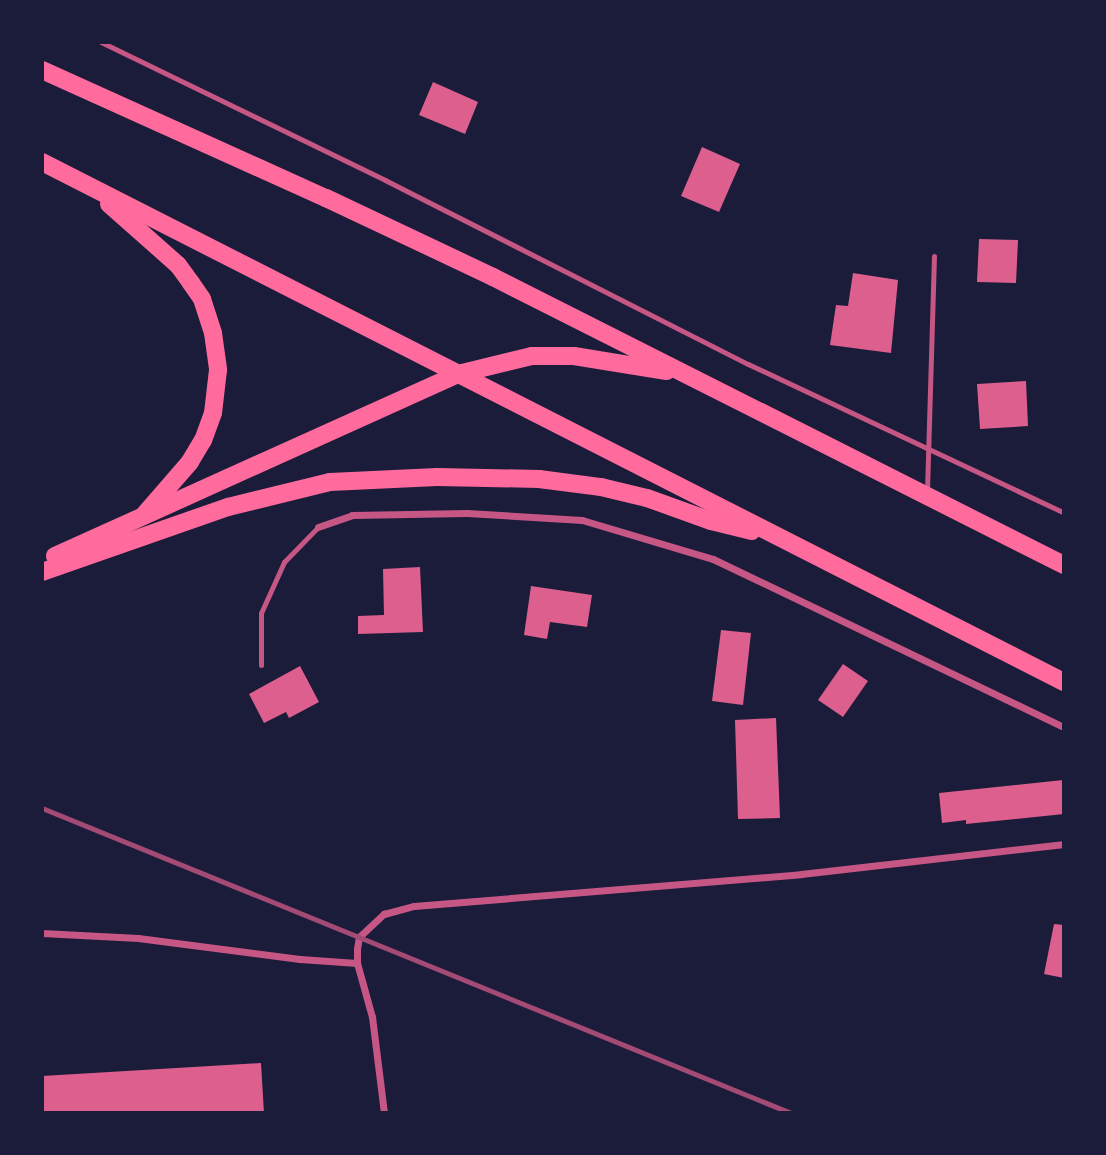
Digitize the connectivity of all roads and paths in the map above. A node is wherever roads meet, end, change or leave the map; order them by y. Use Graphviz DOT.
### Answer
graph roads {
  1 [pos="100,42"];
  2 [pos="42,70"];
  3 [pos="42,162"];
  4 [pos="91,187"];
  5 [pos="934,256"];
  6 [pos="458,374"];
  7 [pos="684,374"];
  8 [pos="929,448"];
  9 [pos="927,497"];
  10 [pos="1064,513"];
  11 [pos="141,519"];
  12 [pos="318,527"];
  13 [pos="780,538"];
  14 [pos="42,561"];
  15 [pos="1064,565"];
  16 [pos="42,572"];
  17 [pos="261,665"];
  18 [pos="1064,682"];
  19 [pos="1064,727"];
  20 [pos="1064,844"];
  21 [pos="42,933"];
  22 [pos="357,963"];
  23 [pos="384,1113"];
  1 -- 8 [label="lane"];
  2 -- 7 [label="main road"];
  3 -- 4 [label="main road"];
  4 -- 6 [label="main road"];
  4 -- 11 [label="main road"];
  5 -- 8 [label="lane"];
  6 -- 7 [label="main road"];
  6 -- 11 [label="main road"];
  6 -- 13 [label="main road"];
  7 -- 9 [label="main road"];
  8 -- 9 [label="lane"];
  8 -- 10 [label="lane"];
  9 -- 15 [label="main road"];
  11 -- 14 [label="main road"];
  12 -- 17 [label="lane"];
  12 -- 19 [label="street"];
  13 -- 16 [label="main road"];
  13 -- 18 [label="main road"];
  20 -- 22 [label="street"];
  21 -- 22 [label="street"];
  22 -- 23 [label="street"];
}
